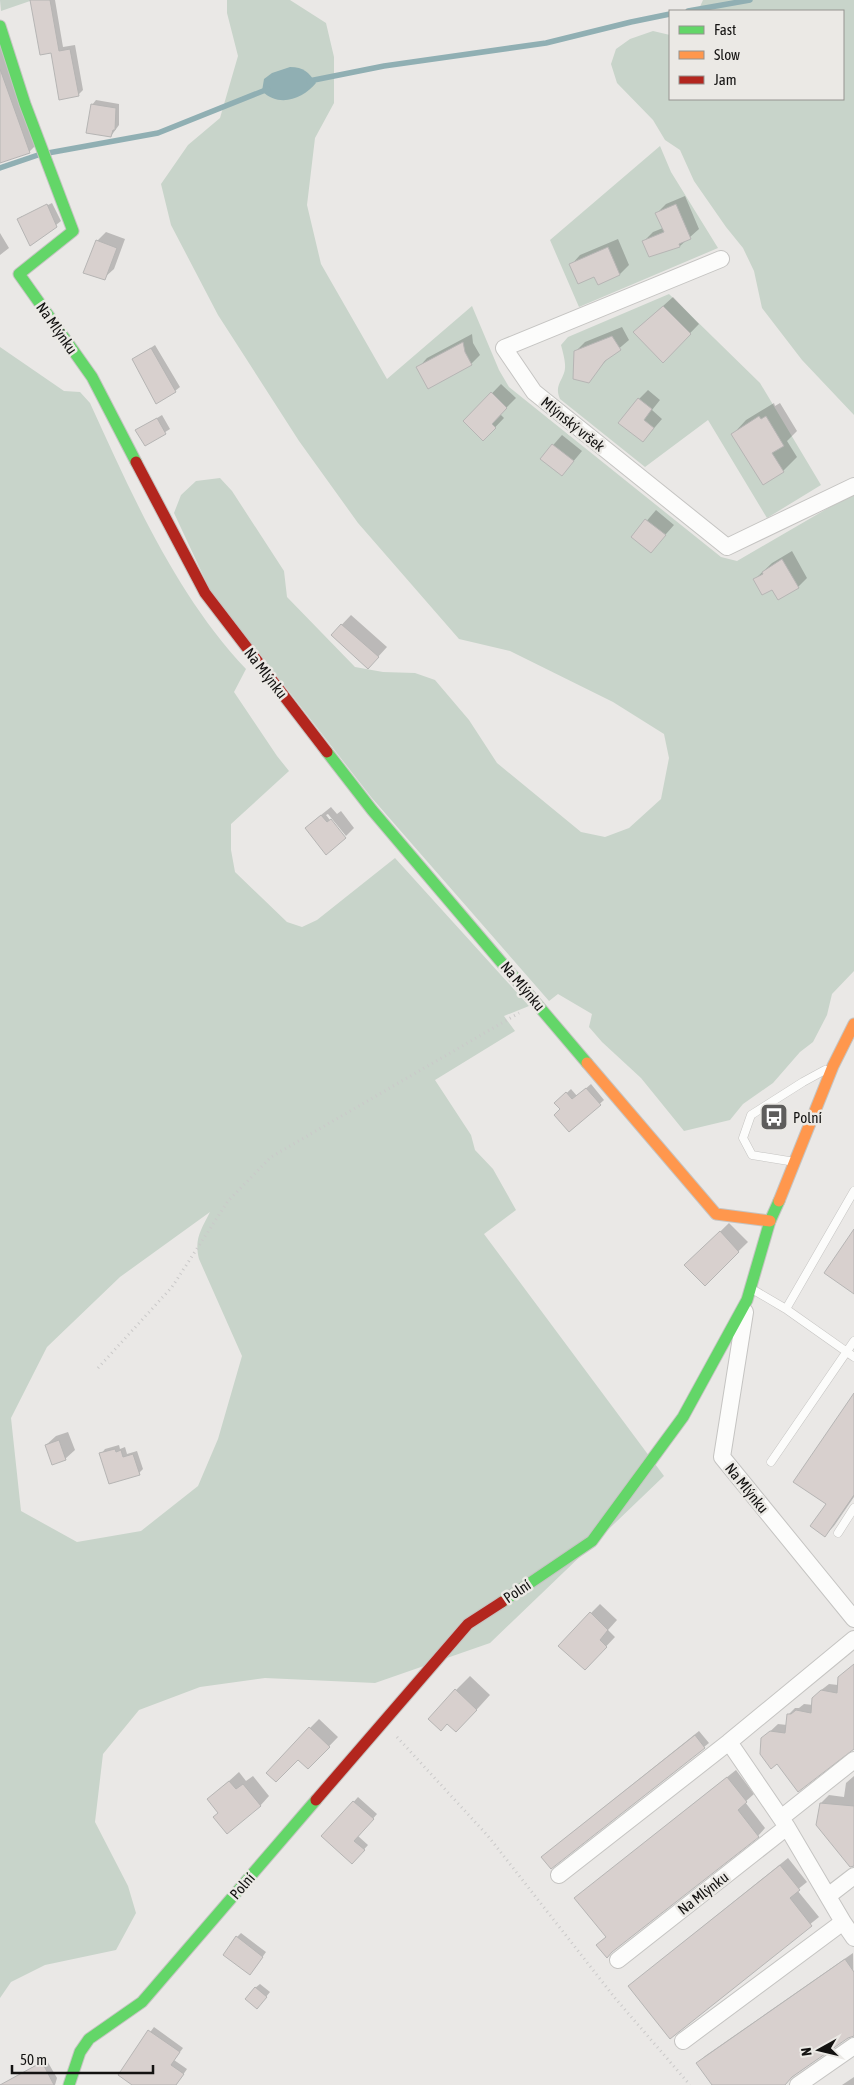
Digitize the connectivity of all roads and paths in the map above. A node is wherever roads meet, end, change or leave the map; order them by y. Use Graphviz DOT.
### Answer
graph roads {
  1 [pos="0,26"];
  2 [pos="721,259"];
  3 [pos="854,486"];
  4 [pos="537,1003"];
  5 [pos="854,1024"];
  6 [pos="833,1066"];
  7 [pos="796,1162"];
  8 [pos="854,1191"];
  9 [pos="770,1221"];
  10 [pos="749,1294"];
  11 [pos="786,1309"];
  12 [pos="854,1341"];
  13 [pos="851,1354"];
  14 [pos="98,1368"];
  15 [pos="771,1462"];
  16 [pos="854,1508"];
  17 [pos="838,1533"];
  18 [pos="854,1619"];
  19 [pos="854,1640"];
  20 [pos="382,1722"];
  21 [pos="729,1742"];
  22 [pos="854,1760"];
  23 [pos="784,1823"];
  24 [pos="559,1875"];
  25 [pos="854,1876"];
  26 [pos="828,1896"];
  27 [pos="843,1922"];
  28 [pos="854,1938"];
  29 [pos="618,1960"];
  30 [pos="683,2041"];
  31 [pos="854,2046"];
  32 [pos="69,2085"];
  33 [pos="690,2085"];
  34 [pos="798,2085"];
  1 -- 4 [label="street, Na Mlýnku"];
  2 -- 3 [label="street, Mlýnský vršek"];
  4 -- 9 [label="street, Na Mlýnku"];
  4 -- 14 [label="path"];
  5 -- 6 [label="street, Polní"];
  6 -- 7 [label="street, Polní"];
  6 -- 7 [label="lane"];
  7 -- 9 [label="street, Polní"];
  8 -- 11 [label="lane"];
  9 -- 10 [label="street, Polní"];
  10 -- 11 [label="lane"];
  10 -- 18 [label="street, Na Mlýnku"];
  10 -- 20 [label="street, Polní"];
  11 -- 13 [label="lane"];
  12 -- 13 [label="lane"];
  13 -- 15 [label="lane"];
  16 -- 17 [label="lane"];
  19 -- 21 [label="street"];
  20 -- 32 [label="street, Polní"];
  20 -- 33 [label="path"];
  21 -- 23 [label="street"];
  21 -- 24 [label="street"];
  22 -- 23 [label="street, Na Mlýnku"];
  23 -- 26 [label="street"];
  23 -- 29 [label="street, Na Mlýnku"];
  25 -- 26 [label="street"];
  26 -- 27 [label="street"];
  27 -- 28 [label="street"];
  27 -- 30 [label="street"];
  31 -- 34 [label="street"];
}
